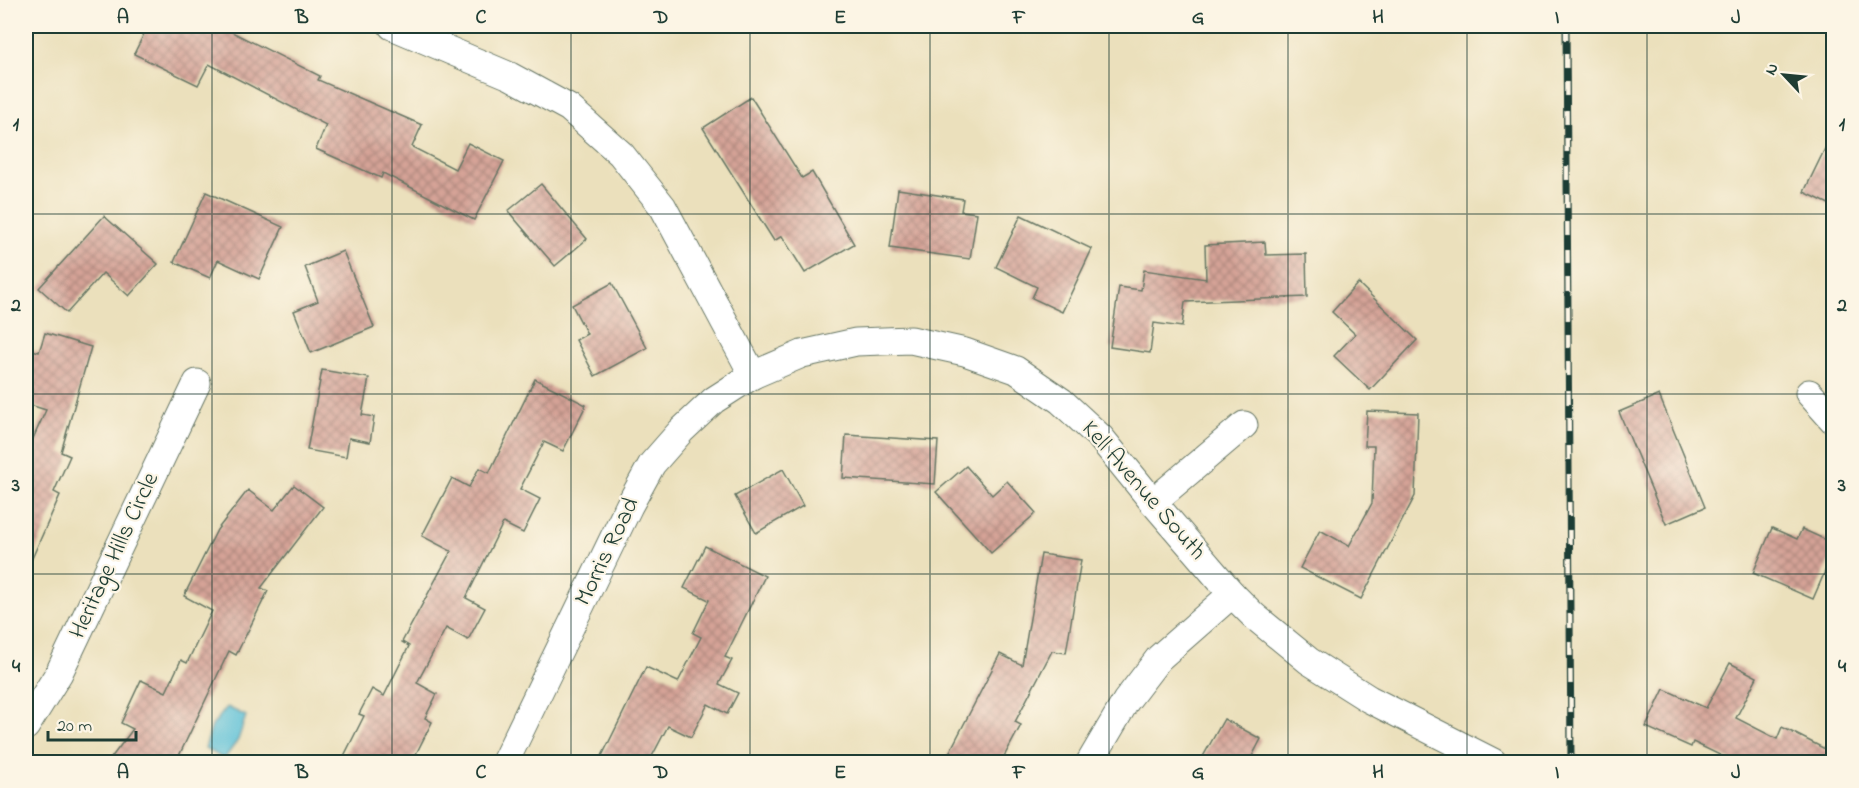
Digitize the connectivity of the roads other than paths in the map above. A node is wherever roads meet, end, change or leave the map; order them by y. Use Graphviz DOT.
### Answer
graph roads {
  1 [pos="392,26"];
  2 [pos="753,375"];
  3 [pos="196,383"];
  4 [pos="1809,393"];
  5 [pos="1833,422"];
  6 [pos="1244,425"];
  7 [pos="1153,502"];
  8 [pos="1232,594"];
  9 [pos="26,726"];
  10 [pos="505,762"];
  11 [pos="1090,762"];
  12 [pos="1493,762"];
  1 -- 2 [label="street"];
  2 -- 7 [label="street, Kell Avenue South"];
  2 -- 10 [label="street, Morris Road"];
  3 -- 9 [label="street, Heritage Hills Circle"];
  4 -- 5 [label="street"];
  6 -- 7 [label="street"];
  7 -- 8 [label="street, Kell Avenue South"];
  8 -- 11 [label="street"];
  8 -- 12 [label="street, Kell Avenue South"];
}
